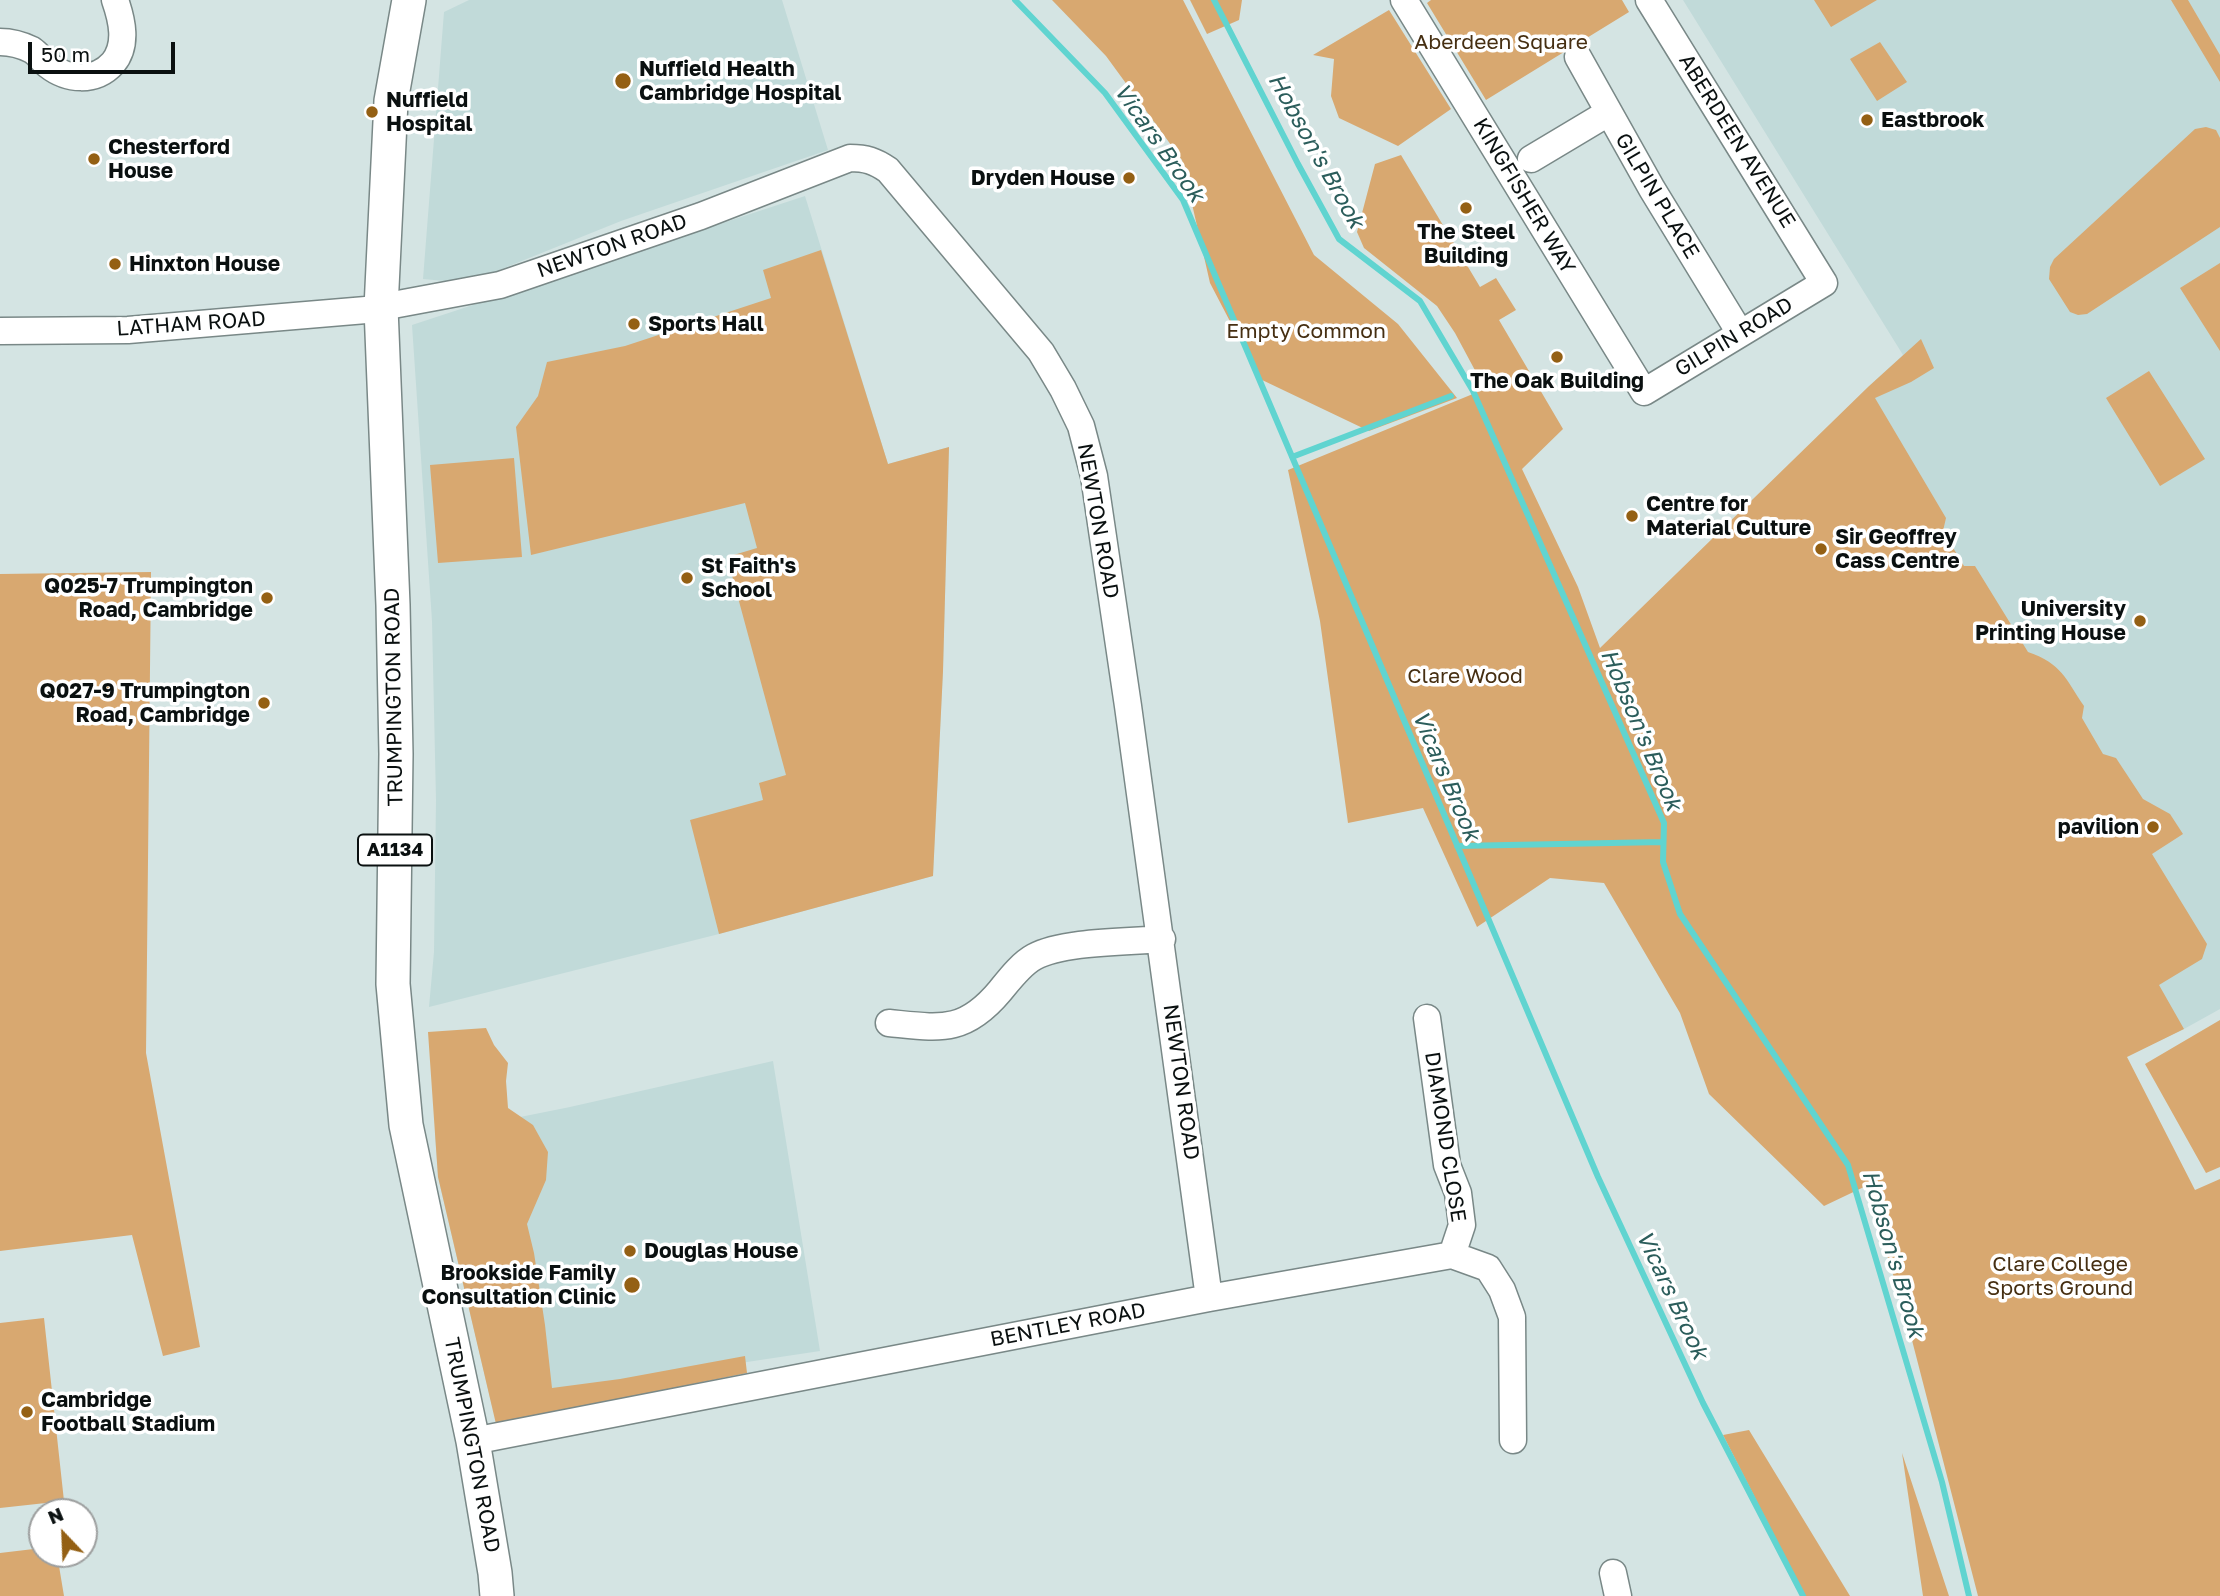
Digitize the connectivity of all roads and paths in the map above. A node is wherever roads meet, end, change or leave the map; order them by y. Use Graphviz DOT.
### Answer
graph roads {
  1 [pos="115,0"];
  2 [pos="409,0"];
  3 [pos="1404,0"];
  4 [pos="1649,0"];
  5 [pos="0,42"];
  6 [pos="1578,57"];
  7 [pos="1608,113"];
  8 [pos="1531,159"];
  9 [pos="1824,283"];
  10 [pos="381,307"];
  11 [pos="0,331"];
  12 [pos="1740,332"];
  13 [pos="1644,392"];
  14 [pos="1162,939"];
  15 [pos="1427,1018"];
  16 [pos="888,1023"];
  17 [pos="1452,1255"];
  18 [pos="1209,1298"];
  19 [pos="1513,1440"];
  20 [pos="473,1441"];
  21 [pos="497,1596"];
  1 -- 5 [label="street"];
  2 -- 10 [label="main road, TRUMPINGTON ROAD / A1134"];
  3 -- 13 [label="street, KINGFISHER WAY"];
  4 -- 9 [label="street, ABERDEEN AVENUE"];
  6 -- 7 [label="street, GILPIN PLACE"];
  7 -- 8 [label="street"];
  7 -- 12 [label="street, GILPIN PLACE"];
  9 -- 12 [label="street, GILPIN ROAD"];
  10 -- 11 [label="street, LATHAM ROAD"];
  10 -- 14 [label="street, NEWTON ROAD"];
  10 -- 20 [label="main road, TRUMPINGTON ROAD / A1134"];
  12 -- 13 [label="street, GILPIN ROAD"];
  14 -- 16 [label="street"];
  14 -- 18 [label="street, NEWTON ROAD"];
  15 -- 17 [label="street, DIAMOND CLOSE"];
  17 -- 18 [label="street, BENTLEY ROAD"];
  17 -- 19 [label="street, BENTLEY ROAD"];
  18 -- 20 [label="street, BENTLEY ROAD"];
  20 -- 21 [label="main road, TRUMPINGTON ROAD / A1134"];
}
